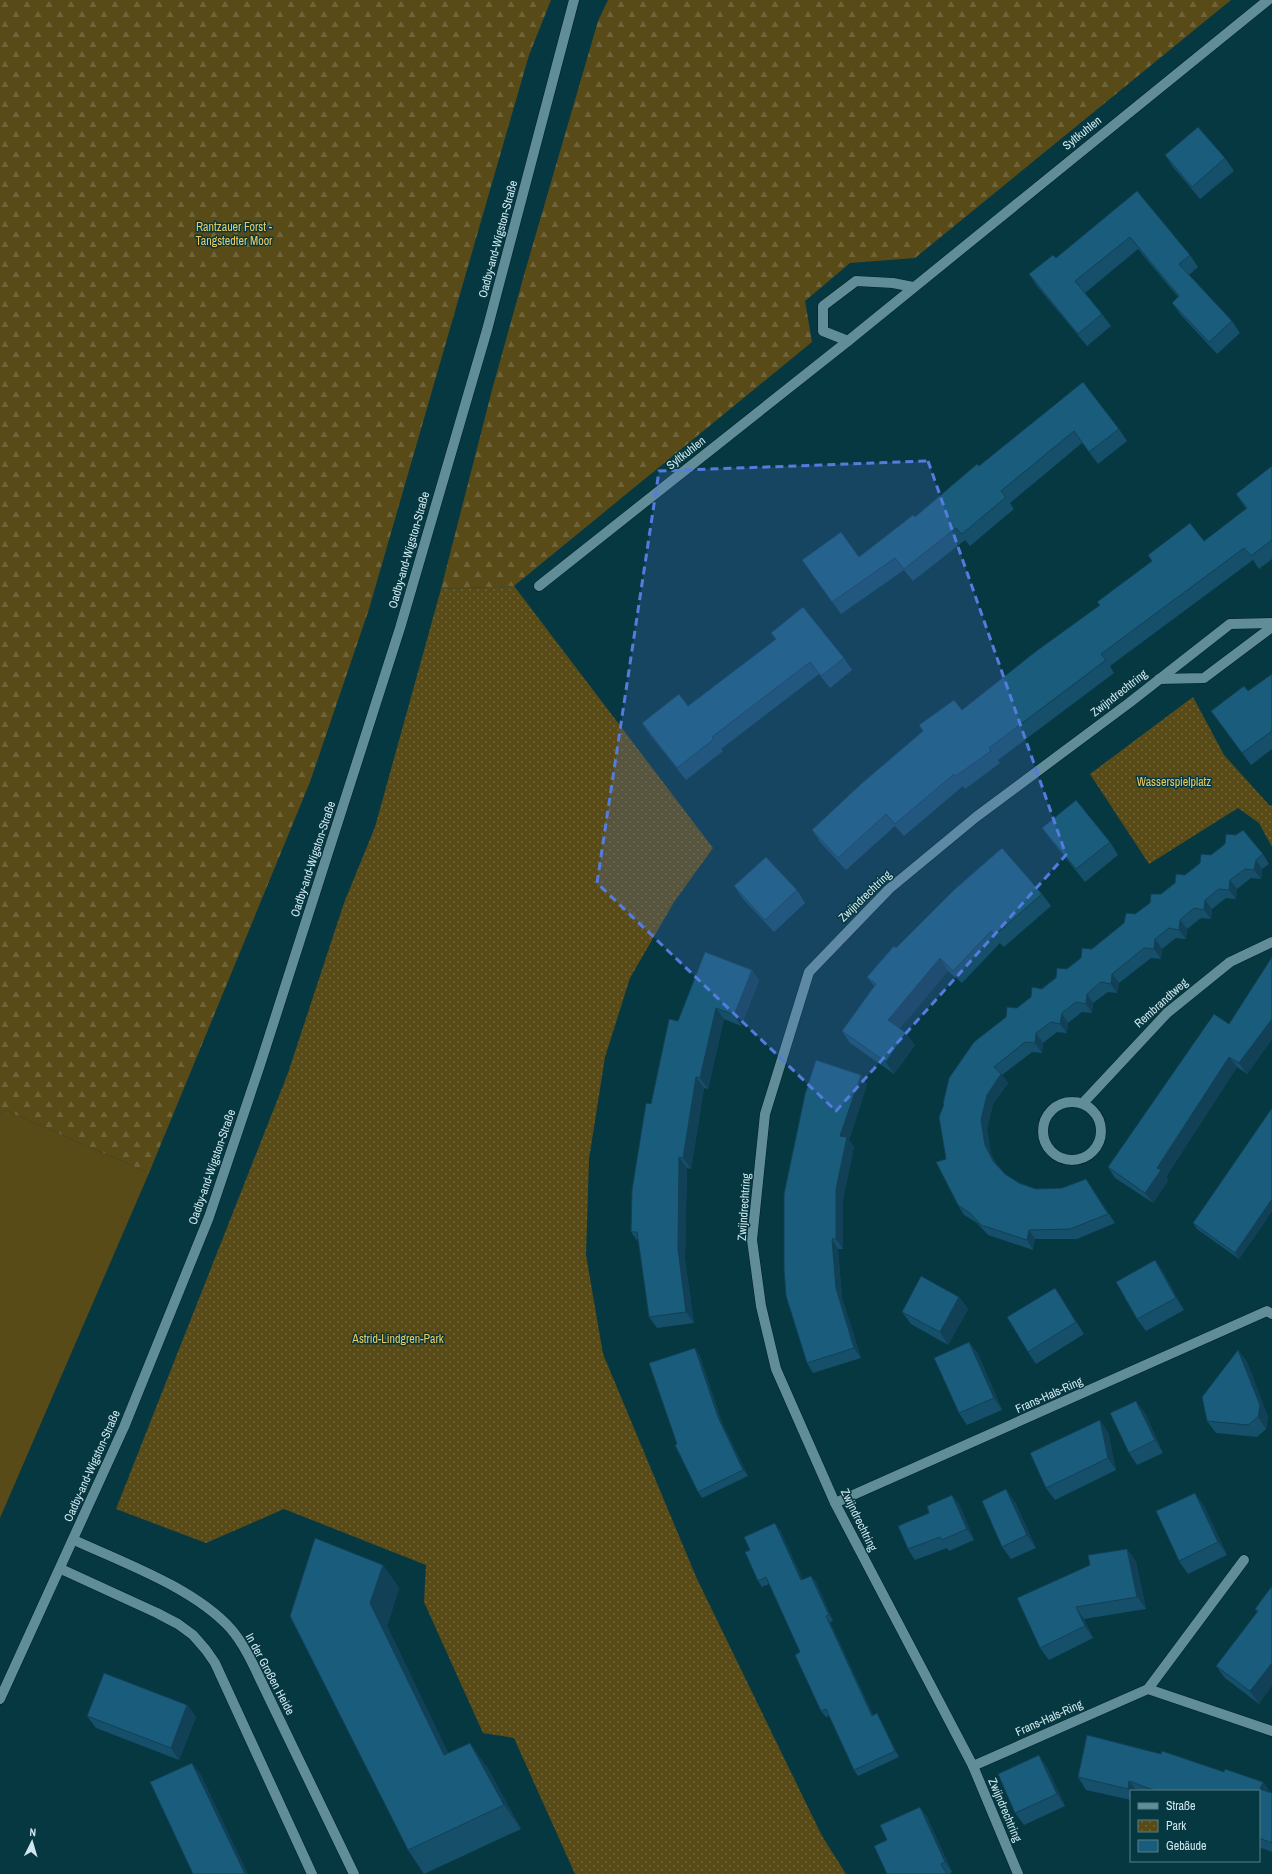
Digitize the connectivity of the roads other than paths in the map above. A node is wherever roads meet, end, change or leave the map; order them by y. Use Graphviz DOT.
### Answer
graph roads {
  1 [pos="574,0"];
  2 [pos="1268,0"];
  3 [pos="913,287"];
  4 [pos="848,340"];
  5 [pos="540,586"];
  6 [pos="1272,623"];
  7 [pos="1272,627"];
  8 [pos="1159,679"];
  9 [pos="1272,942"];
  10 [pos="1083,1103"];
  11 [pos="1272,1314"];
  12 [pos="835,1504"];
  13 [pos="74,1540"];
  14 [pos="1244,1560"];
  15 [pos="61,1569"];
  16 [pos="1148,1689"];
  17 [pos="0,1699"];
  18 [pos="1272,1731"];
  19 [pos="973,1766"];
  20 [pos="312,1874"];
  21 [pos="354,1874"];
  22 [pos="1018,1874"];
  1 -- 13 [label="street, Oadby-and-Wigston-Straße"];
  2 -- 3 [label="street, Syltkuhlen"];
  3 -- 4 [label="street, Syltkuhlen"];
  3 -- 4 [label="street"];
  4 -- 5 [label="street, Syltkuhlen"];
  6 -- 8 [label="street, Zwijndrechtring"];
  7 -- 8 [label="street, Zwijndrechtring"];
  8 -- 12 [label="street, Zwijndrechtring"];
  9 -- 10 [label="street, Rembrandtweg"];
  10 -- 10 [label="street"];
  11 -- 12 [label="street, Frans-Hals-Ring"];
  12 -- 19 [label="street, Zwijndrechtring"];
  13 -- 15 [label="street, Oadby-and-Wigston-Straße"];
  13 -- 21 [label="street, In der Großen Heide"];
  14 -- 16 [label="street"];
  15 -- 17 [label="street, Oadby-and-Wigston-Straße"];
  15 -- 20 [label="street"];
  16 -- 18 [label="street"];
  16 -- 19 [label="street, Frans-Hals-Ring"];
  19 -- 22 [label="street, Zwijndrechtring"];
}
